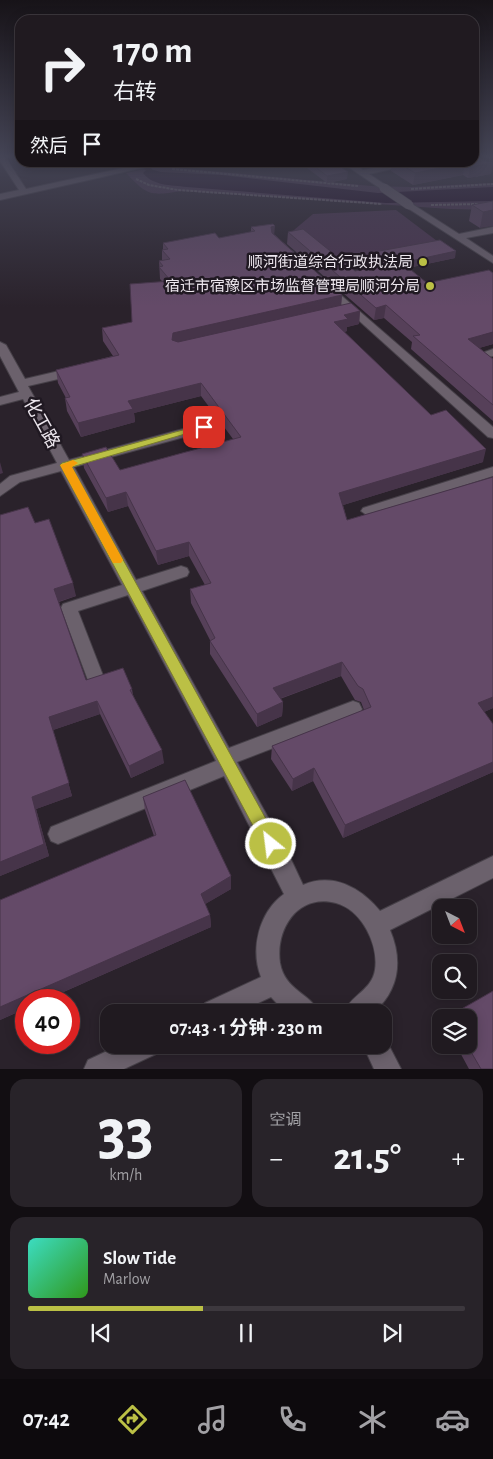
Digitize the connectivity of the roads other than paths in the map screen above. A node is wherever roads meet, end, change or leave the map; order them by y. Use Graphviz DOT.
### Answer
graph roads {
  1 [pos="412,207"];
  2 [pos="493,230"];
  3 [pos="458,237"];
  4 [pos="493,260"];
  5 [pos="318,278"];
  6 [pos="0,345"];
  7 [pos="493,352"];
  8 [pos="493,366"];
  9 [pos="87,368"];
  10 [pos="24,389"];
  11 [pos="0,401"];
  12 [pos="204,427"];
  13 [pos="493,434"];
  14 [pos="66,465"];
  15 [pos="493,471"];
  16 [pos="0,491"];
  17 [pos="368,511"];
  18 [pos="181,572"];
  19 [pos="132,588"];
  20 [pos="95,678"];
  21 [pos="353,709"];
  22 [pos="226,762"];
  23 [pos="58,834"];
  24 [pos="493,867"];
  25 [pos="297,897"];
  26 [pos="378,924"];
  27 [pos="275,983"];
  28 [pos="231,1004"];
  29 [pos="293,1004"];
  30 [pos="369,1004"];
  31 [pos="135,1054"];
  32 [pos="380,1054"];
  33 [pos="121,1064"];
  34 [pos="97,1069"];
  35 [pos="388,1069"];
  1 -- 3 [label="street, bridge"];
  2 -- 3 [label="street"];
  3 -- 4 [label="street"];
  5 -- 13 [label="street"];
  6 -- 10 [label="street, 化工路"];
  7 -- 8 [label="street"];
  9 -- 10 [label="street"];
  10 -- 11 [label="street"];
  10 -- 14 [label="street, 化工路"];
  12 -- 14 [label="street"];
  14 -- 16 [label="street"];
  14 -- 19 [label="street, 化工路"];
  15 -- 17 [label="street"];
  18 -- 19 [label="street"];
  19 -- 20 [label="street"];
  19 -- 22 [label="street, 化工路"];
  21 -- 22 [label="street"];
  22 -- 23 [label="street"];
  22 -- 25 [label="street, 化工路"];
  24 -- 26 [label="street"];
  25 -- 26 [label="street"];
  25 -- 27 [label="street"];
  26 -- 30 [label="street"];
  27 -- 28 [label="street"];
  27 -- 29 [label="street"];
  31 -- 33 [label="street"];
  32 -- 35 [label="street"];
  33 -- 34 [label="street"];
}
